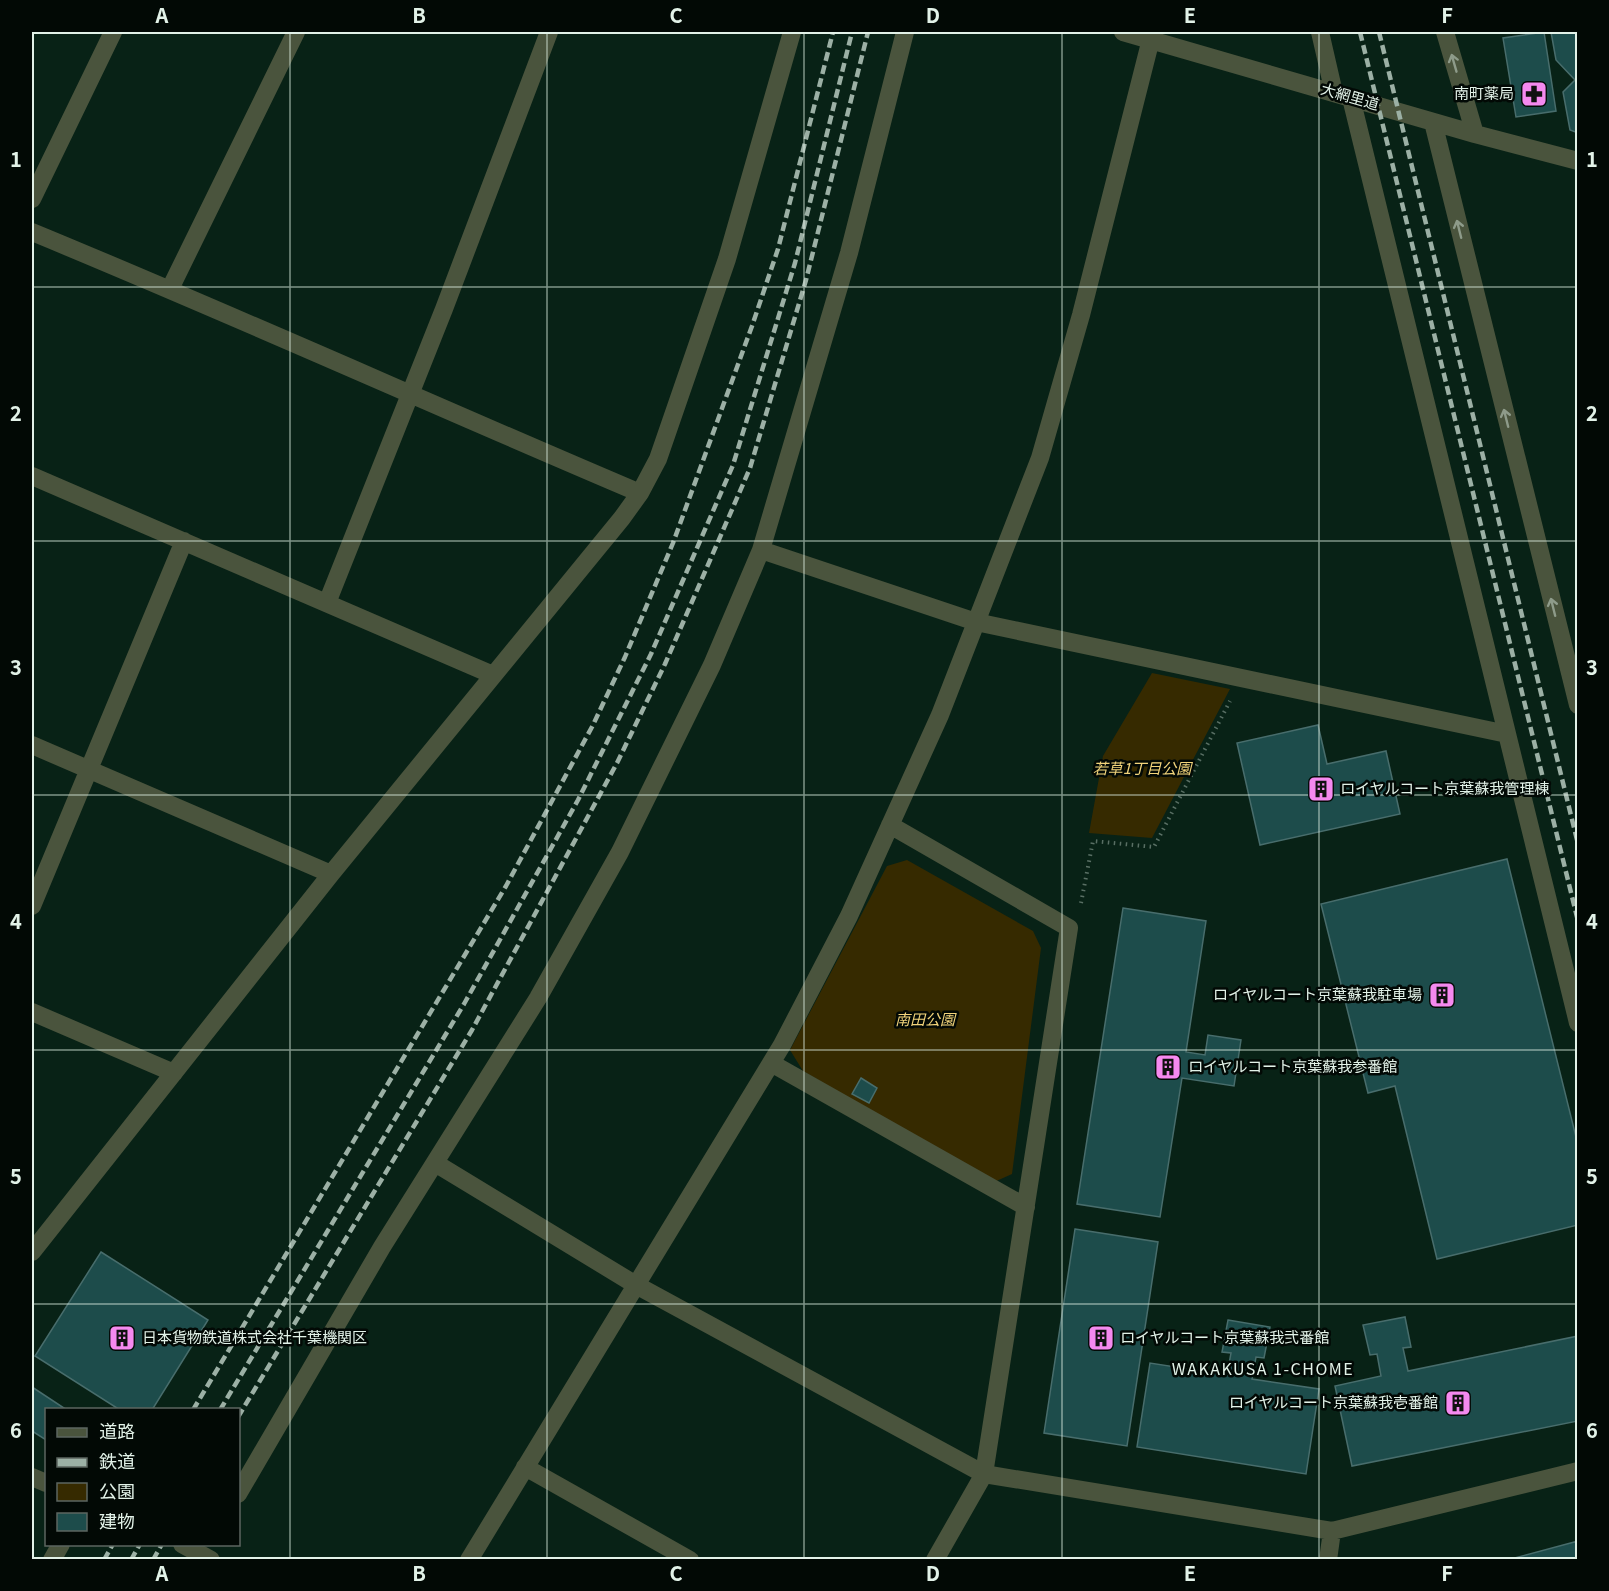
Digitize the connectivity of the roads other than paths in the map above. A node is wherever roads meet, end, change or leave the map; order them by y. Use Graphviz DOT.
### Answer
graph roads {
  1 [pos="113,32"];
  2 [pos="296,32"];
  3 [pos="549,32"];
  4 [pos="792,32"];
  5 [pos="905,32"];
  6 [pos="1124,32"];
  7 [pos="1320,32"];
  8 [pos="1445,32"];
  9 [pos="1151,39"];
  10 [pos="1343,95"];
  11 [pos="1433,122"];
  12 [pos="1475,134"];
  13 [pos="1578,161"];
  14 [pos="32,200"];
  15 [pos="32,232"];
  16 [pos="170,289"];
  17 [pos="410,395"];
  18 [pos="32,476"];
  19 [pos="640,493"];
  20 [pos="184,541"];
  21 [pos="761,550"];
  22 [pos="327,603"];
  23 [pos="976,622"];
  24 [pos="1570,643"];
  25 [pos="493,675"];
  26 [pos="1578,705"];
  27 [pos="1507,734"];
  28 [pos="32,745"];
  29 [pos="88,770"];
  30 [pos="890,825"];
  31 [pos="331,874"];
  32 [pos="32,906"];
  33 [pos="32,1012"];
  34 [pos="1578,1023"];
  35 [pos="771,1063"];
  36 [pos="174,1073"];
  37 [pos="435,1163"];
  38 [pos="1026,1207"];
  39 [pos="34,1244"];
  40 [pos="636,1285"];
  41 [pos="525,1467"];
  42 [pos="1578,1471"];
  43 [pos="984,1474"];
  44 [pos="240,1491"];
  45 [pos="1332,1531"];
  46 [pos="60,1546"];
  47 [pos="52,1560"];
  48 [pos="469,1560"];
  49 [pos="690,1560"];
  50 [pos="935,1560"];
  51 [pos="1328,1560"];
  1 -- 14 [label="street"];
  2 -- 16 [label="street"];
  3 -- 17 [label="street"];
  4 -- 19 [label="street"];
  5 -- 21 [label="street"];
  6 -- 9 [label="street, 大網里道"];
  7 -- 10 [label="street"];
  12 -- 8 [label="street, one-way"];
  9 -- 10 [label="street, 大網里道"];
  9 -- 23 [label="street"];
  10 -- 11 [label="street, 大網里道"];
  10 -- 27 [label="street"];
  11 -- 12 [label="street, 大網里道"];
  24 -- 11 [label="street, one-way"];
  12 -- 13 [label="street, 大網里道"];
  15 -- 16 [label="street"];
  16 -- 17 [label="street"];
  17 -- 19 [label="street"];
  17 -- 22 [label="street"];
  18 -- 20 [label="street"];
  19 -- 25 [label="street"];
  20 -- 22 [label="street"];
  20 -- 29 [label="street"];
  21 -- 23 [label="street"];
  21 -- 37 [label="street"];
  22 -- 25 [label="street"];
  23 -- 27 [label="street"];
  23 -- 30 [label="street"];
  24 -- 26 [label="street"];
  25 -- 31 [label="street"];
  27 -- 34 [label="street"];
  28 -- 29 [label="street"];
  29 -- 31 [label="street"];
  29 -- 32 [label="street"];
  30 -- 35 [label="street"];
  30 -- 38 [label="street"];
  31 -- 36 [label="street"];
  33 -- 36 [label="street"];
  35 -- 38 [label="street"];
  35 -- 40 [label="street"];
  36 -- 39 [label="street"];
  37 -- 40 [label="street"];
  37 -- 44 [label="street"];
  38 -- 43 [label="street"];
  40 -- 41 [label="street"];
  40 -- 43 [label="street"];
  41 -- 48 [label="street"];
  41 -- 49 [label="street"];
  42 -- 45 [label="street"];
  43 -- 45 [label="street"];
  43 -- 50 [label="street"];
  45 -- 51 [label="street"];
  46 -- 47 [label="street"];
}
